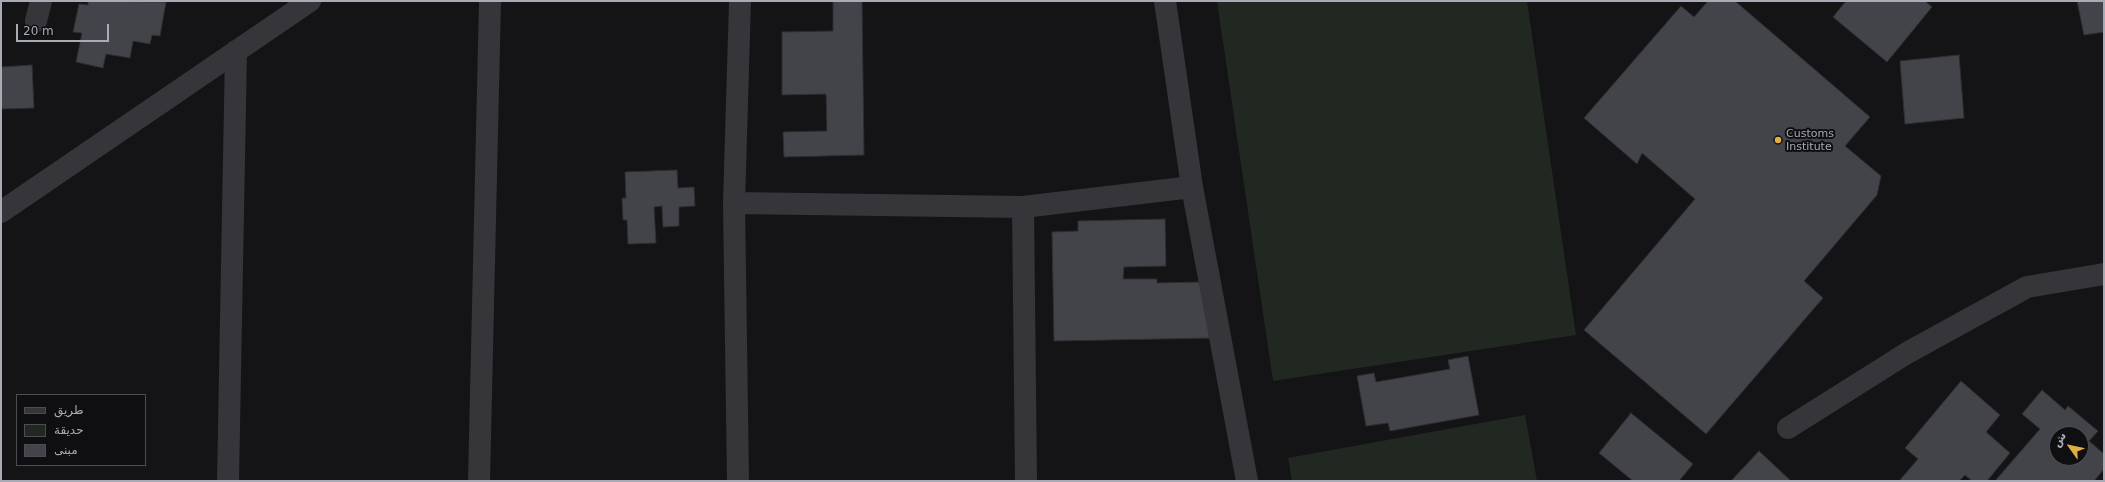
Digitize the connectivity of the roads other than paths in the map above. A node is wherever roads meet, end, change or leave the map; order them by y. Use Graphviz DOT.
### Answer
graph roads {
  1 [pos="310,1"];
  2 [pos="490,1"];
  3 [pos="740,1"];
  4 [pos="1165,1"];
  5 [pos="236,51"];
  6 [pos="1192,187"];
  7 [pos="734,203"];
  8 [pos="1023,207"];
  9 [pos="1,212"];
  10 [pos="2104,274"];
  11 [pos="1788,428"];
  12 [pos="228,481"];
  13 [pos="479,481"];
  14 [pos="738,481"];
  15 [pos="1026,481"];
  16 [pos="1247,481"];
  1 -- 5 [label="street"];
  2 -- 13 [label="street"];
  3 -- 7 [label="street"];
  4 -- 6 [label="street"];
  5 -- 9 [label="street"];
  5 -- 12 [label="street"];
  6 -- 8 [label="street"];
  6 -- 16 [label="street"];
  7 -- 8 [label="street"];
  7 -- 14 [label="street"];
  8 -- 15 [label="street"];
  10 -- 11 [label="street"];
}
